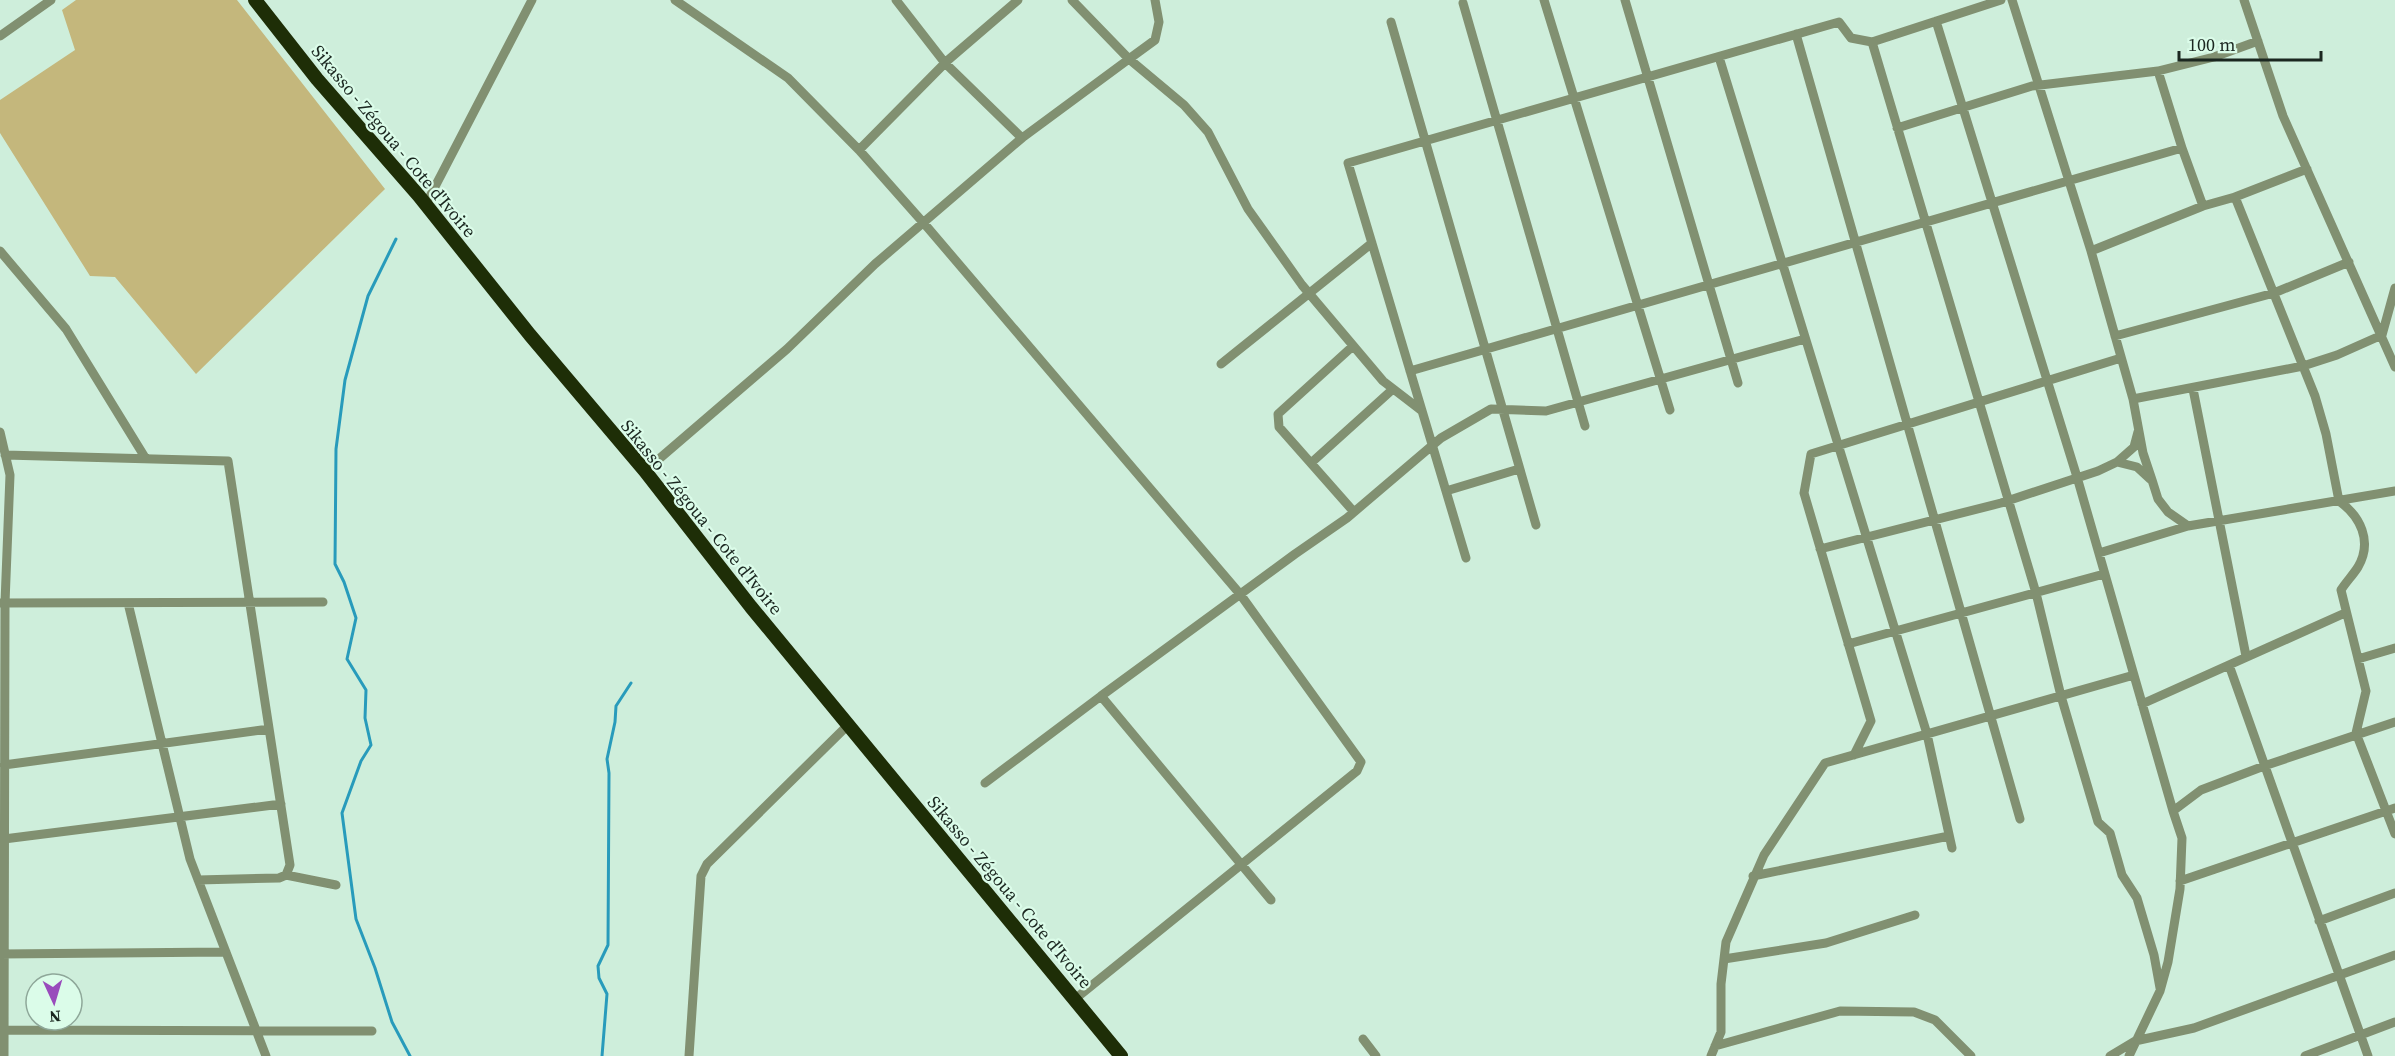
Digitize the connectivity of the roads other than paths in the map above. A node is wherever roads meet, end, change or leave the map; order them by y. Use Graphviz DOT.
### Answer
graph roads {
  1 [pos="51,0"];
  2 [pos="255,0"];
  3 [pos="532,0"];
  4 [pos="675,0"];
  5 [pos="896,0"];
  6 [pos="1018,0"];
  7 [pos="1072,0"];
  8 [pos="1155,0"];
  9 [pos="1544,0"];
  10 [pos="1625,0"];
  11 [pos="2001,0"];
  12 [pos="2012,0"];
  13 [pos="2244,0"];
  14 [pos="1463,3"];
  15 [pos="1936,21"];
  16 [pos="1391,22"];
  17 [pos="1796,34"];
  18 [pos="0,36"];
  19 [pos="2258,41"];
  20 [pos="1872,42"];
  21 [pos="1719,57"];
  22 [pos="1129,59"];
  23 [pos="945,63"];
  24 [pos="2158,71"];
  25 [pos="1648,77"];
  26 [pos="2038,85"];
  27 [pos="1574,98"];
  28 [pos="1964,107"];
  29 [pos="1497,120"];
  30 [pos="1897,128"];
  31 [pos="1022,138"];
  32 [pos="1425,141"];
  33 [pos="2182,148"];
  34 [pos="859,150"];
  35 [pos="2307,169"];
  36 [pos="2068,180"];
  37 [pos="2235,197"];
  38 [pos="1994,201"];
  39 [pos="426,204"];
  40 [pos="2203,206"];
  41 [pos="923,222"];
  42 [pos="1925,222"];
  43 [pos="1372,243"];
  44 [pos="1855,243"];
  45 [pos="0,251"];
  46 [pos="2091,251"];
  47 [pos="2349,262"];
  48 [pos="1782,265"];
  49 [pos="1709,285"];
  50 [pos="2395,288"];
  51 [pos="2274,293"];
  52 [pos="1309,294"];
  53 [pos="1638,305"];
  54 [pos="1557,329"];
  55 [pos="2382,335"];
  56 [pos="2115,336"];
  57 [pos="1805,339"];
  58 [pos="1353,346"];
  59 [pos="1485,349"];
  60 [pos="1731,358"];
  61 [pos="2121,358"];
  62 [pos="1221,364"];
  63 [pos="2303,366"];
  64 [pos="2395,367"];
  65 [pos="1410,371"];
  66 [pos="1660,378"];
  67 [pos="2047,381"];
  68 [pos="1738,383"];
  69 [pos="1393,388"];
  70 [pos="2193,389"];
  71 [pos="2133,399"];
  72 [pos="1578,402"];
  73 [pos="1978,402"];
  74 [pos="1502,410"];
  75 [pos="1670,410"];
  76 [pos="1422,411"];
  77 [pos="1907,424"];
  78 [pos="1585,426"];
  79 [pos="2139,430"];
  80 [pos="0,432"];
  81 [pos="1837,445"];
  82 [pos="1432,446"];
  83 [pos="5,455"];
  84 [pos="146,459"];
  85 [pos="2117,462"];
  86 [pos="1311,463"];
  87 [pos="1519,469"];
  88 [pos="645,471"];
  89 [pos="2077,477"];
  90 [pos="2152,480"];
  91 [pos="1446,491"];
  92 [pos="2395,491"];
  93 [pos="2007,501"];
  94 [pos="2339,501"];
  95 [pos="1354,512"];
  96 [pos="1935,519"];
  97 [pos="2218,522"];
  98 [pos="1536,525"];
  99 [pos="2188,526"];
  100 [pos="1866,538"];
  101 [pos="1820,549"];
  102 [pos="2098,553"];
  103 [pos="1466,558"];
  104 [pos="2104,574"];
  105 [pos="2036,593"];
  106 [pos="1240,594"];
  107 [pos="323,602"];
  108 [pos="3,603"];
  109 [pos="128,603"];
  110 [pos="250,603"];
  111 [pos="1961,613"];
  112 [pos="2345,613"];
  113 [pos="1894,631"];
  114 [pos="1848,644"];
  115 [pos="2395,648"];
  116 [pos="2247,656"];
  117 [pos="2358,660"];
  118 [pos="2229,665"];
  119 [pos="2134,675"];
  120 [pos="1101,696"];
  121 [pos="2061,696"];
  122 [pos="2142,704"];
  123 [pos="1991,716"];
  124 [pos="2395,722"];
  125 [pos="848,725"];
  126 [pos="269,729"];
  127 [pos="1927,734"];
  128 [pos="2356,734"];
  129 [pos="162,744"];
  130 [pos="2,745"];
  131 [pos="1854,755"];
  132 [pos="4,765"];
  133 [pos="2264,766"];
  134 [pos="985,783"];
  135 [pos="280,804"];
  136 [pos="2391,810"];
  137 [pos="2173,811"];
  138 [pos="180,817"];
  139 [pos="2020,819"];
  140 [pos="3,833"];
  141 [pos="2395,834"];
  142 [pos="1949,837"];
  143 [pos="2292,843"];
  144 [pos="1952,848"];
  145 [pos="1242,864"];
  146 [pos="286,875"];
  147 [pos="1753,876"];
  148 [pos="198,880"];
  149 [pos="2180,881"];
  150 [pos="2,884"];
  151 [pos="336,885"];
  152 [pos="2395,893"];
  153 [pos="1271,900"];
  154 [pos="1915,915"];
  155 [pos="2319,921"];
  156 [pos="226,952"];
  157 [pos="2,954"];
  158 [pos="2395,955"];
  159 [pos="1724,959"];
  160 [pos="2339,976"];
  161 [pos="2160,991"];
  162 [pos="1075,999"];
  163 [pos="2395,1022"];
  164 [pos="2,1030"];
  165 [pos="256,1030"];
  166 [pos="372,1031"];
  167 [pos="2360,1035"];
  168 [pos="1363,1039"];
  169 [pos="2135,1041"];
  170 [pos="1715,1047"];
  171 [pos="4,1056"];
  172 [pos="266,1056"];
  173 [pos="689,1056"];
  174 [pos="1121,1056"];
  175 [pos="1376,1056"];
  176 [pos="1711,1056"];
  177 [pos="1971,1056"];
  178 [pos="2110,1056"];
  179 [pos="2129,1056"];
  180 [pos="2305,1056"];
  181 [pos="2368,1056"];
  1 -- 18 [label="street"];
  2 -- 39 [label="highway, Sikasso - Zégoua - Cote d'Ivoire"];
  3 -- 39 [label="street"];
  4 -- 34 [label="street"];
  5 -- 23 [label="street"];
  6 -- 23 [label="street"];
  7 -- 22 [label="street"];
  8 -- 22 [label="street"];
  9 -- 27 [label="street"];
  10 -- 25 [label="street"];
  11 -- 15 [label="street"];
  12 -- 26 [label="street"];
  13 -- 19 [label="street"];
  14 -- 29 [label="street"];
  15 -- 20 [label="street"];
  15 -- 28 [label="street"];
  16 -- 32 [label="street"];
  17 -- 20 [label="street"];
  17 -- 21 [label="street"];
  17 -- 44 [label="street"];
  19 -- 24 [label="street"];
  19 -- 35 [label="street"];
  20 -- 30 [label="street"];
  21 -- 25 [label="street"];
  21 -- 48 [label="street"];
  22 -- 31 [label="street"];
  22 -- 52 [label="street"];
  23 -- 31 [label="street"];
  23 -- 34 [label="street"];
  24 -- 26 [label="street"];
  24 -- 33 [label="street"];
  25 -- 27 [label="street"];
  25 -- 49 [label="street"];
  26 -- 28 [label="street"];
  26 -- 36 [label="street"];
  27 -- 29 [label="street"];
  27 -- 53 [label="street"];
  28 -- 30 [label="street"];
  28 -- 38 [label="street"];
  29 -- 32 [label="street"];
  29 -- 54 [label="street"];
  30 -- 42 [label="street"];
  31 -- 41 [label="street"];
  32 -- 43 [label="street"];
  32 -- 59 [label="street"];
  33 -- 36 [label="street"];
  33 -- 40 [label="street"];
  34 -- 41 [label="street"];
  35 -- 37 [label="street"];
  35 -- 47 [label="street"];
  36 -- 38 [label="street"];
  36 -- 46 [label="street"];
  37 -- 40 [label="street"];
  37 -- 51 [label="street"];
  38 -- 42 [label="street"];
  38 -- 67 [label="street"];
  39 -- 88 [label="highway, Sikasso - Zégoua - Cote d'Ivoire"];
  40 -- 46 [label="street"];
  41 -- 88 [label="street"];
  41 -- 106 [label="street"];
  42 -- 44 [label="street"];
  42 -- 73 [label="street"];
  43 -- 52 [label="street"];
  43 -- 65 [label="street"];
  44 -- 48 [label="street"];
  44 -- 77 [label="street"];
  45 -- 84 [label="street"];
  46 -- 56 [label="street"];
  47 -- 51 [label="street"];
  47 -- 55 [label="street"];
  48 -- 49 [label="street"];
  48 -- 57 [label="street"];
  49 -- 53 [label="street"];
  49 -- 60 [label="street"];
  50 -- 55 [label="street"];
  51 -- 56 [label="street"];
  51 -- 63 [label="street"];
  52 -- 58 [label="street"];
  52 -- 62 [label="street"];
  53 -- 54 [label="street"];
  53 -- 66 [label="street"];
  54 -- 59 [label="street"];
  54 -- 72 [label="street"];
  55 -- 63 [label="street"];
  55 -- 64 [label="street"];
  56 -- 61 [label="street"];
  57 -- 60 [label="street"];
  57 -- 81 [label="street"];
  58 -- 69 [label="street"];
  58 -- 86 [label="street"];
  59 -- 65 [label="street"];
  59 -- 74 [label="street"];
  60 -- 66 [label="street"];
  60 -- 68 [label="street"];
  61 -- 67 [label="street"];
  61 -- 71 [label="street"];
  63 -- 70 [label="street"];
  63 -- 94 [label="street"];
  65 -- 76 [label="street"];
  66 -- 72 [label="street"];
  66 -- 75 [label="street"];
  67 -- 73 [label="street"];
  67 -- 89 [label="street"];
  69 -- 76 [label="street"];
  69 -- 86 [label="street"];
  70 -- 71 [label="street"];
  70 -- 97 [label="street"];
  71 -- 79 [label="street"];
  72 -- 74 [label="street"];
  72 -- 78 [label="street"];
  73 -- 77 [label="street"];
  73 -- 93 [label="street"];
  74 -- 82 [label="street"];
  74 -- 87 [label="street"];
  76 -- 82 [label="street"];
  77 -- 81 [label="street"];
  77 -- 96 [label="street"];
  79 -- 85 [label="street"];
  79 -- 90 [label="street"];
  80 -- 83 [label="street"];
  81 -- 100 [label="street"];
  81 -- 101 [label="street"];
  82 -- 91 [label="street"];
  82 -- 95 [label="street"];
  83 -- 84 [label="street"];
  83 -- 108 [label="street"];
  84 -- 110 [label="street"];
  85 -- 89 [label="street"];
  85 -- 90 [label="street"];
  86 -- 95 [label="street"];
  87 -- 91 [label="street"];
  87 -- 98 [label="street"];
  88 -- 125 [label="highway, Sikasso - Zégoua - Cote d'Ivoire"];
  89 -- 93 [label="street"];
  89 -- 102 [label="street"];
  90 -- 99 [label="street"];
  91 -- 103 [label="street"];
  92 -- 94 [label="street"];
  93 -- 96 [label="street"];
  93 -- 105 [label="street"];
  94 -- 97 [label="street"];
  94 -- 112 [label="street"];
  95 -- 106 [label="street"];
  96 -- 100 [label="street"];
  96 -- 111 [label="street"];
  97 -- 99 [label="street"];
  97 -- 116 [label="street"];
  99 -- 102 [label="street"];
  100 -- 101 [label="street"];
  100 -- 113 [label="street"];
  101 -- 114 [label="street"];
  102 -- 104 [label="street"];
  104 -- 105 [label="street"];
  104 -- 119 [label="street"];
  105 -- 111 [label="street"];
  105 -- 121 [label="street"];
  106 -- 120 [label="street"];
  106 -- 145 [label="street"];
  107 -- 110 [label="street"];
  108 -- 109 [label="street"];
  108 -- 130 [label="street"];
  109 -- 110 [label="street"];
  109 -- 129 [label="street"];
  110 -- 126 [label="street"];
  111 -- 113 [label="street"];
  111 -- 123 [label="street"];
  112 -- 116 [label="street"];
  112 -- 117 [label="street"];
  113 -- 114 [label="street"];
  113 -- 127 [label="street"];
  114 -- 131 [label="street"];
  115 -- 117 [label="street"];
  116 -- 118 [label="street"];
  117 -- 128 [label="street"];
  118 -- 122 [label="street"];
  118 -- 133 [label="street"];
  119 -- 121 [label="street"];
  119 -- 122 [label="street"];
  120 -- 134 [label="street"];
  120 -- 145 [label="street"];
  121 -- 123 [label="street"];
  121 -- 161 [label="street"];
  122 -- 137 [label="street"];
  123 -- 127 [label="street"];
  123 -- 139 [label="street"];
  124 -- 128 [label="street"];
  125 -- 162 [label="highway, Sikasso - Zégoua - Cote d'Ivoire"];
  125 -- 173 [label="street"];
  126 -- 129 [label="street"];
  126 -- 135 [label="street"];
  127 -- 131 [label="street"];
  127 -- 142 [label="street"];
  128 -- 133 [label="street"];
  128 -- 136 [label="street"];
  129 -- 132 [label="street"];
  129 -- 138 [label="street"];
  130 -- 132 [label="street"];
  131 -- 147 [label="street"];
  132 -- 140 [label="street"];
  133 -- 137 [label="street"];
  133 -- 143 [label="street"];
  135 -- 138 [label="street"];
  135 -- 146 [label="street"];
  136 -- 141 [label="street"];
  136 -- 143 [label="street"];
  137 -- 149 [label="street"];
  138 -- 140 [label="street"];
  138 -- 148 [label="street"];
  140 -- 150 [label="street"];
  142 -- 144 [label="street"];
  142 -- 147 [label="street"];
  143 -- 149 [label="street"];
  143 -- 155 [label="street"];
  145 -- 153 [label="street"];
  145 -- 162 [label="street"];
  146 -- 148 [label="street"];
  146 -- 151 [label="street"];
  147 -- 159 [label="street"];
  148 -- 156 [label="street"];
  149 -- 161 [label="street"];
  150 -- 157 [label="street"];
  152 -- 155 [label="street"];
  154 -- 159 [label="street"];
  155 -- 160 [label="street"];
  156 -- 157 [label="street"];
  156 -- 165 [label="street"];
  157 -- 164 [label="street"];
  158 -- 160 [label="street"];
  159 -- 170 [label="street"];
  160 -- 167 [label="street"];
  160 -- 169 [label="street"];
  161 -- 169 [label="street"];
  162 -- 174 [label="highway, Sikasso - Zégoua - Cote d'Ivoire"];
  163 -- 167 [label="street"];
  164 -- 165 [label="street"];
  164 -- 171 [label="street"];
  165 -- 166 [label="street"];
  165 -- 172 [label="street"];
  167 -- 180 [label="street"];
  167 -- 181 [label="street"];
  168 -- 175 [label="street"];
  169 -- 178 [label="street"];
  169 -- 179 [label="street"];
  170 -- 176 [label="street"];
  170 -- 177 [label="street"];
}
